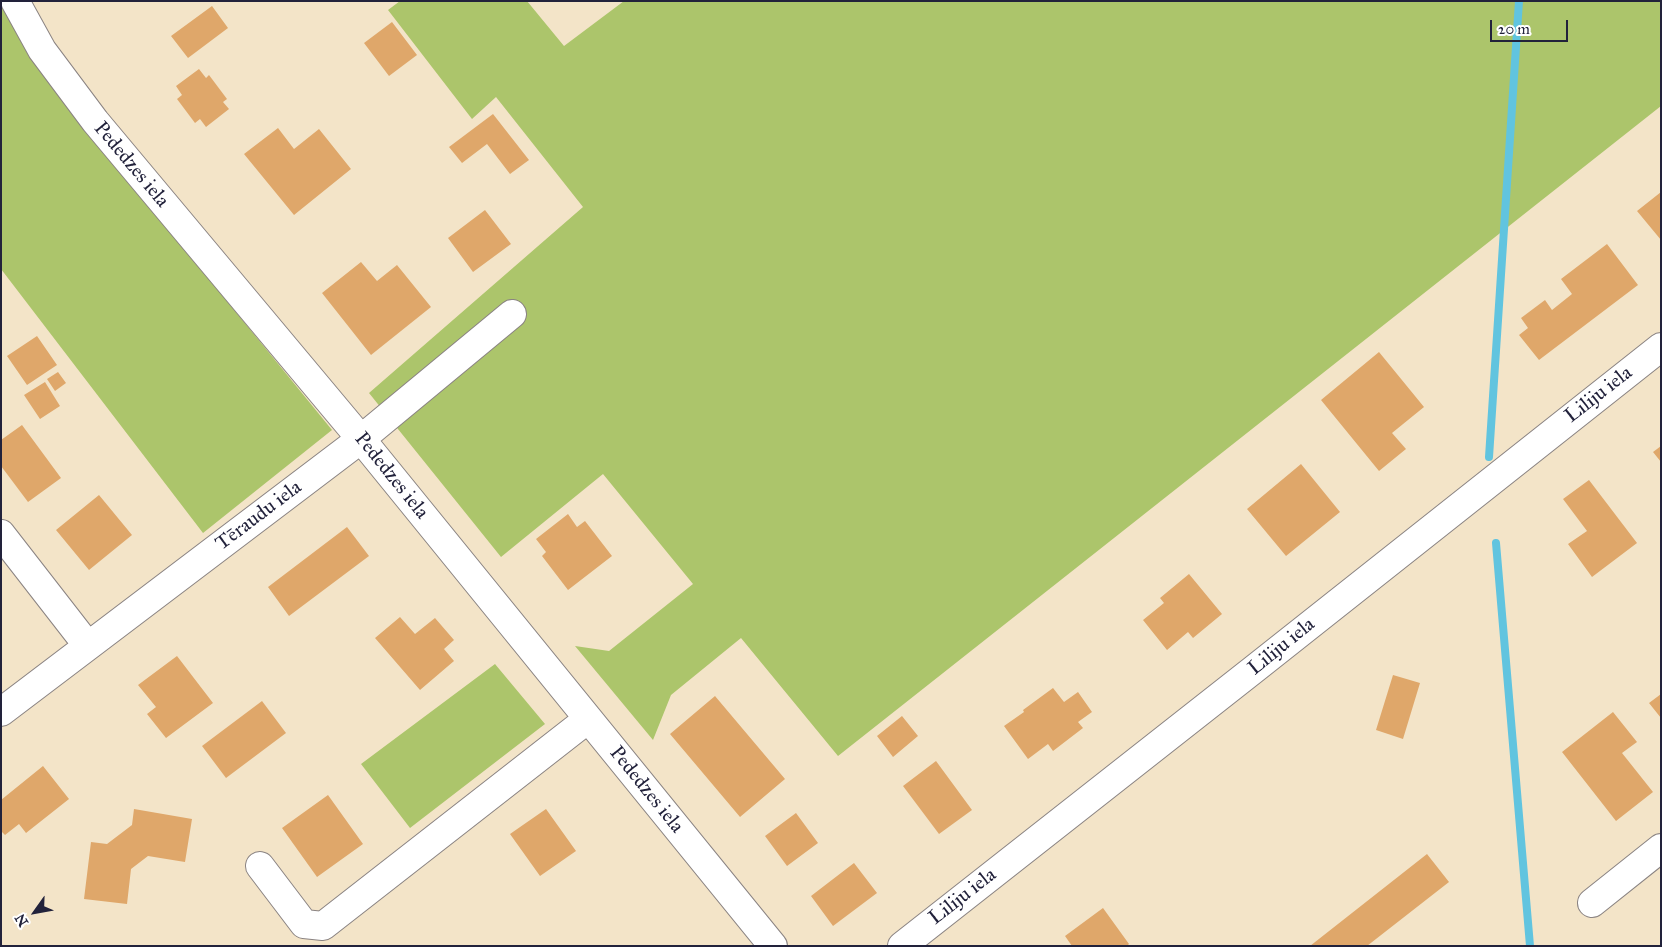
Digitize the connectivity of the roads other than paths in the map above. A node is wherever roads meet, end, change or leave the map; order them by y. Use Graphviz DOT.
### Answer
graph roads {
  1 [pos="15,1"];
  2 [pos="512,314"];
  3 [pos="1661,347"];
  4 [pos="361,439"];
  5 [pos="1,534"];
  6 [pos="88,646"];
  7 [pos="1,712"];
  8 [pos="588,719"];
  9 [pos="1661,848"];
  10 [pos="260,866"];
  11 [pos="1592,903"];
  12 [pos="773,946"];
  13 [pos="902,946"];
  1 -- 4 [label="street, Pededzes iela"];
  2 -- 4 [label="street, Tēraudu iela"];
  3 -- 13 [label="street, Liliju iela"];
  4 -- 6 [label="street, Tēraudu iela"];
  4 -- 8 [label="street, Pededzes iela"];
  5 -- 6 [label="street"];
  6 -- 7 [label="street, Tēraudu iela"];
  8 -- 10 [label="street"];
  8 -- 12 [label="street, Pededzes iela"];
  9 -- 11 [label="street"];
}
